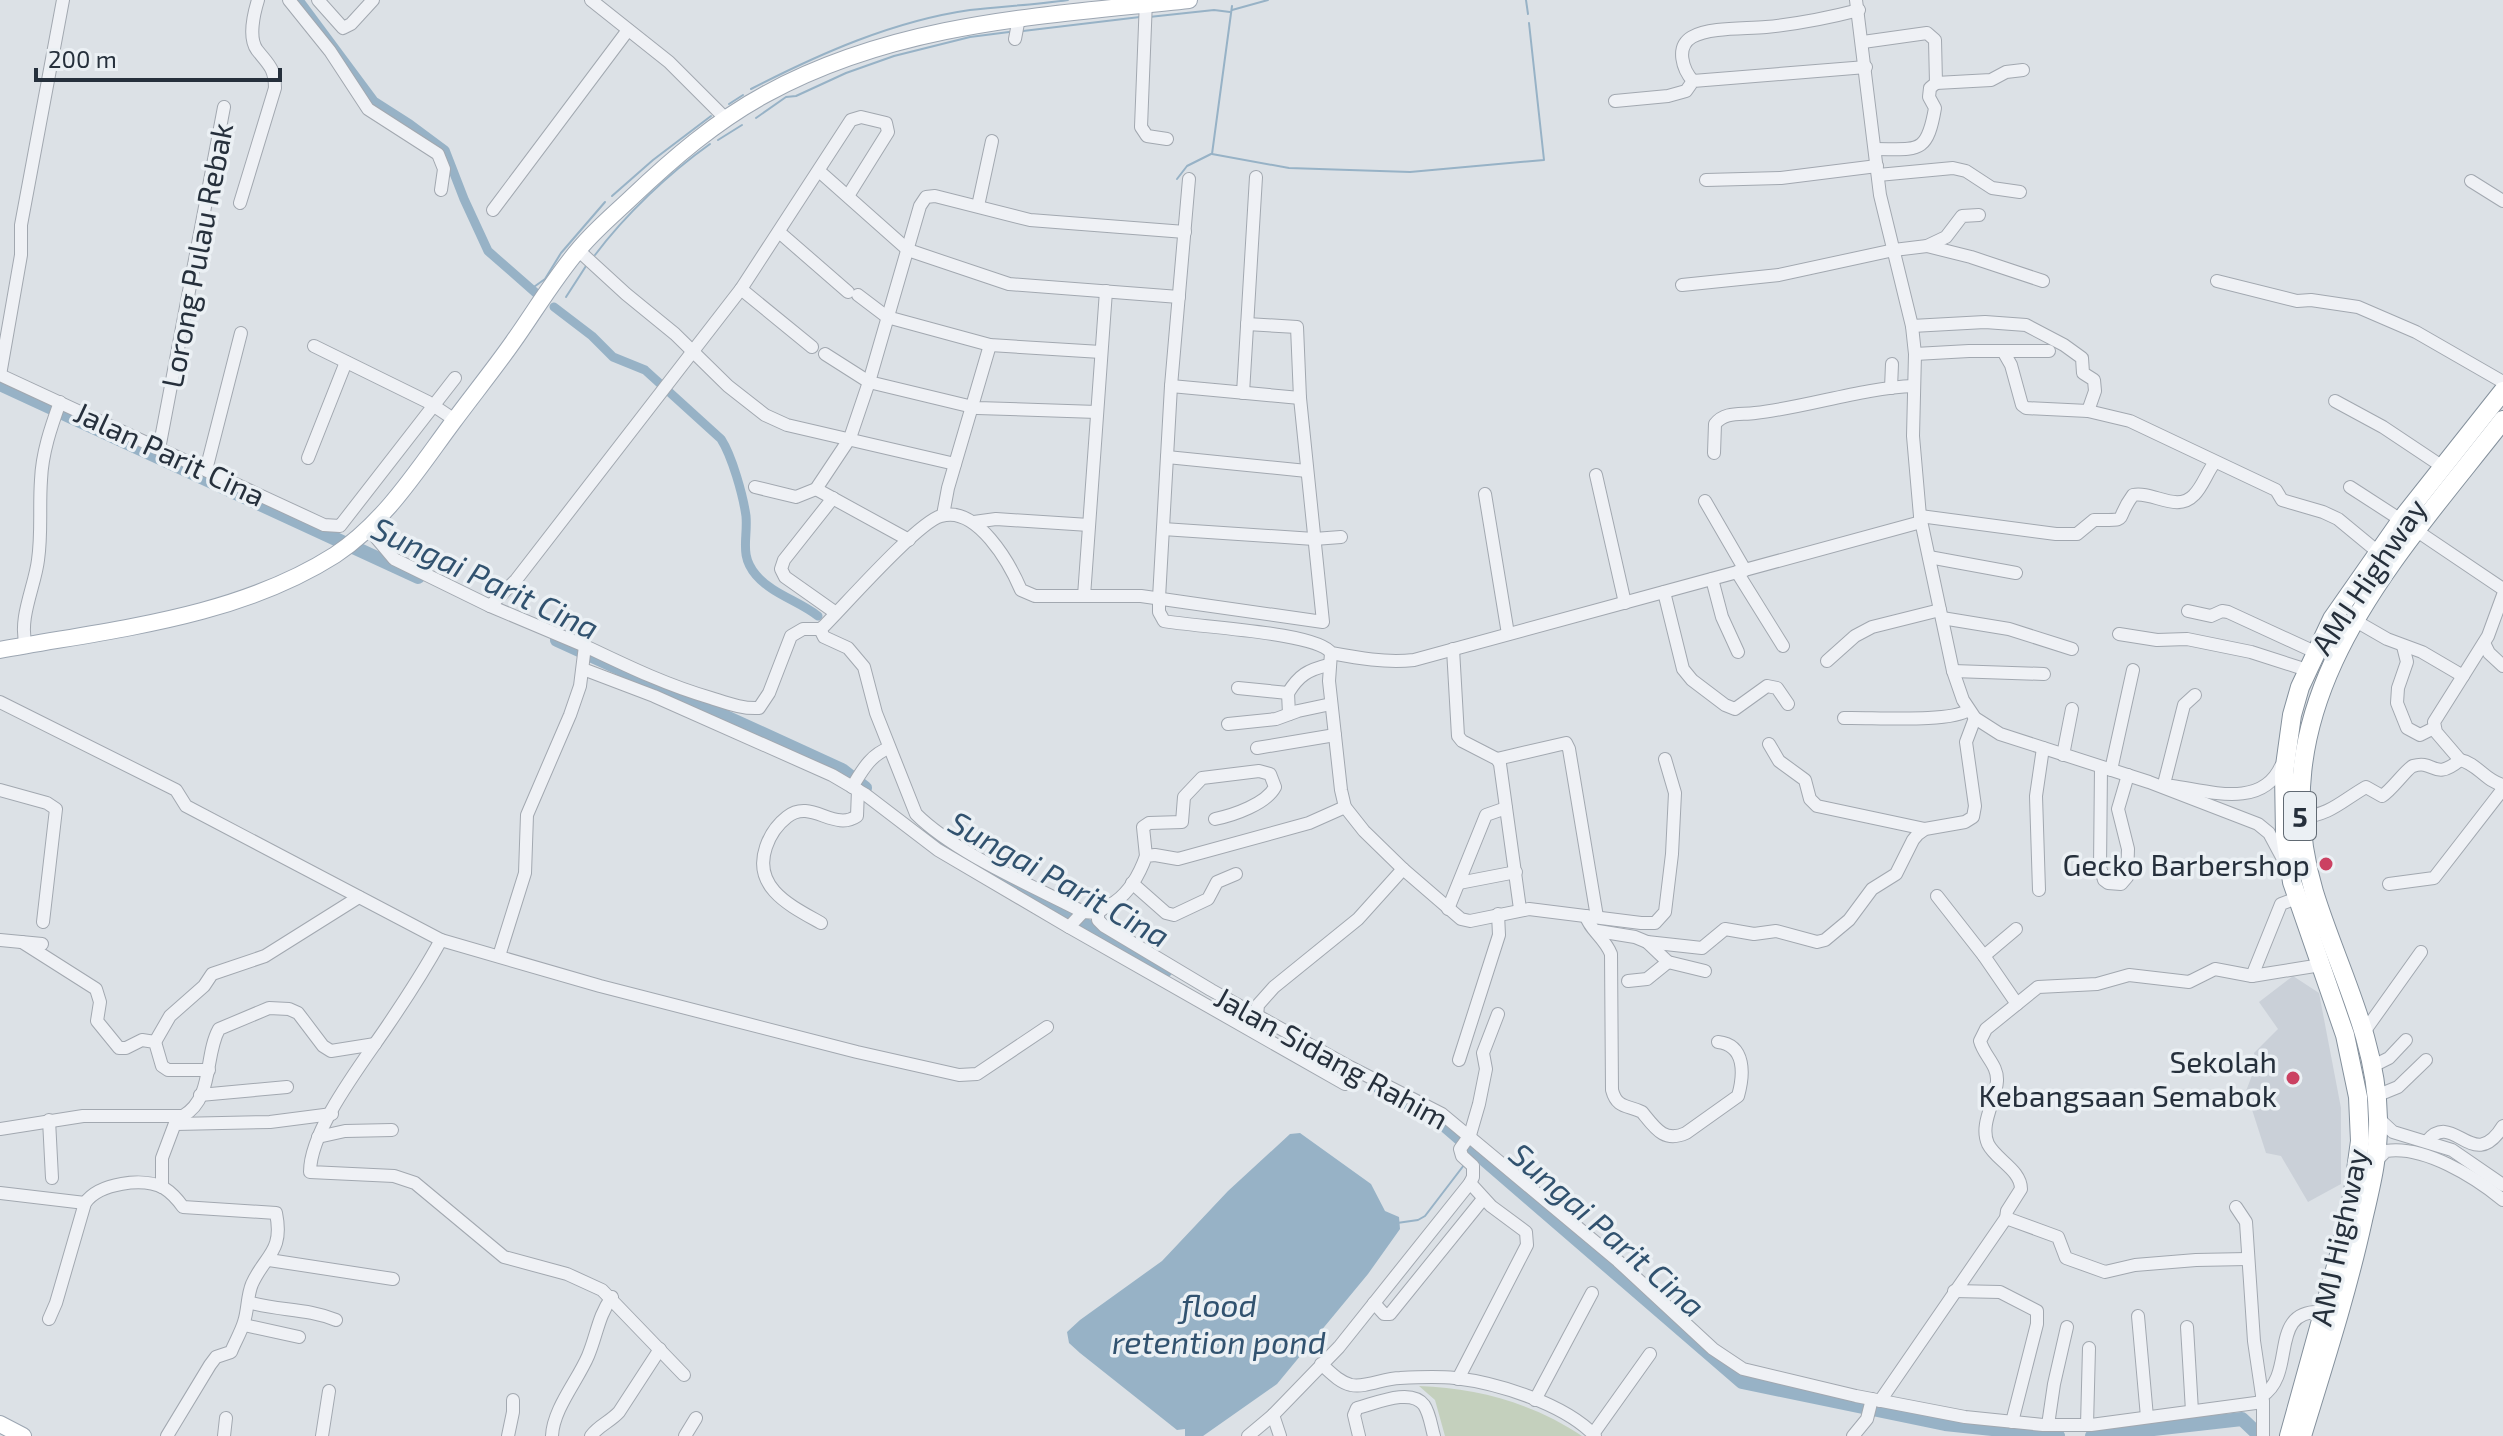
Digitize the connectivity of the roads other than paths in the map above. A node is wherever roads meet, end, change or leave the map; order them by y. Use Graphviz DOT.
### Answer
graph roads {
  1 [pos="63,0"];
  2 [pos="258,0"];
  3 [pos="289,0"];
  4 [pos="318,0"];
  5 [pos="373,0"];
  6 [pos="591,0"];
  7 [pos="1189,0"];
  8 [pos="1146,2"];
  9 [pos="1858,5"];
  10 [pos="628,30"];
  11 [pos="1863,42"];
  12 [pos="1866,67"];
  13 [pos="2023,70"];
  14 [pos="1693,81"];
  15 [pos="1936,83"];
  16 [pos="1615,101"];
  17 [pos="224,107"];
  18 [pos="726,119"];
  19 [pos="1167,139"];
  20 [pos="992,141"];
  21 [pos="1875,149"];
  22 [pos="1877,170"];
  23 [pos="819,171"];
  24 [pos="1256,177"];
  25 [pos="1189,179"];
  26 [pos="1706,180"];
  27 [pos="2471,181"];
  28 [pos="441,190"];
  29 [pos="2020,192"];
  30 [pos="848,196"];
  31 [pos="2503,201"];
  32 [pos="240,203"];
  33 [pos="978,206"];
  34 [pos="493,210"];
  35 [pos="1979,215"];
  36 [pos="779,232"];
  37 [pos="1185,232"];
  38 [pos="1927,246"];
  39 [pos="578,250"];
  40 [pos="908,250"];
  41 [pos="1894,250"];
  42 [pos="2043,281"];
  43 [pos="2217,281"];
  44 [pos="1682,285"];
  45 [pos="741,289"];
  46 [pos="1106,291"];
  47 [pos="1179,297"];
  48 [pos="887,317"];
  49 [pos="1247,324"];
  50 [pos="1912,326"];
  51 [pos="241,333"];
  52 [pos="990,345"];
  53 [pos="314,346"];
  54 [pos="812,347"];
  55 [pos="2003,351"];
  56 [pos="2049,351"];
  57 [pos="1101,352"];
  58 [pos="693,353"];
  59 [pos="825,354"];
  60 [pos="1915,354"];
  61 [pos="346,362"];
  62 [pos="1892,364"];
  63 [pos="0,375"];
  64 [pos="455,378"];
  65 [pos="869,382"];
  66 [pos="2503,382"];
  67 [pos="1171,386"];
  68 [pos="1914,386"];
  69 [pos="1891,388"];
  70 [pos="2503,391"];
  71 [pos="1243,393"];
  72 [pos="1300,398"];
  73 [pos="2335,401"];
  74 [pos="59,405"];
  75 [pos="435,406"];
  76 [pos="972,407"];
  77 [pos="2088,411"];
  78 [pos="1097,412"];
  79 [pos="455,420"];
  80 [pos="2503,420"];
  81 [pos="850,438"];
  82 [pos="159,449"];
  83 [pos="1714,453"];
  84 [pos="1167,457"];
  85 [pos="308,458"];
  86 [pos="2215,462"];
  87 [pos="955,464"];
  88 [pos="2443,467"];
  89 [pos="206,470"];
  90 [pos="1307,471"];
  91 [pos="1596,475"];
  92 [pos="755,487"];
  93 [pos="2350,487"];
  94 [pos="816,489"];
  95 [pos="1485,494"];
  96 [pos="833,498"];
  97 [pos="1705,501"];
  98 [pos="943,515"];
  99 [pos="1921,519"];
  100 [pos="2401,520"];
  101 [pos="974,522"];
  102 [pos="1089,525"];
  103 [pos="1163,529"];
  104 [pos="364,531"];
  105 [pos="2417,531"];
  106 [pos="1341,537"];
  107 [pos="1314,539"];
  108 [pos="909,540"];
  109 [pos="2378,552"];
  110 [pos="1929,557"];
  111 [pos="1741,571"];
  112 [pos="2016,573"];
  113 [pos="1712,579"];
  114 [pos="2503,589"];
  115 [pos="1664,592"];
  116 [pos="2503,595"];
  117 [pos="1084,596"];
  118 [pos="1159,598"];
  119 [pos="1625,603"];
  120 [pos="490,606"];
  121 [pos="2188,611"];
  122 [pos="836,613"];
  123 [pos="1941,614"];
  124 [pos="2354,620"];
  125 [pos="820,629"];
  126 [pos="1508,634"];
  127 [pos="2119,634"];
  128 [pos="2484,643"];
  129 [pos="26,645"];
  130 [pos="1783,646"];
  131 [pos="2403,646"];
  132 [pos="1453,649"];
  133 [pos="2072,649"];
  134 [pos="0,650"];
  135 [pos="1738,652"];
  136 [pos="2315,652"];
  137 [pos="584,657"];
  138 [pos="1330,659"];
  139 [pos="1827,661"];
  140 [pos="2503,666"];
  141 [pos="2133,670"];
  142 [pos="2307,670"];
  143 [pos="1953,671"];
  144 [pos="2044,674"];
  145 [pos="2463,676"];
  146 [pos="1238,688"];
  147 [pos="1288,693"];
  148 [pos="2195,695"];
  149 [pos="0,702"];
  150 [pos="1331,704"];
  151 [pos="1788,704"];
  152 [pos="2072,709"];
  153 [pos="1289,714"];
  154 [pos="1972,714"];
  155 [pos="1844,718"];
  156 [pos="1228,724"];
  157 [pos="2434,728"];
  158 [pos="1335,735"];
  159 [pos="2286,743"];
  160 [pos="1769,744"];
  161 [pos="1257,748"];
  162 [pos="2043,748"];
  163 [pos="885,749"];
  164 [pos="2063,755"];
  165 [pos="1497,759"];
  166 [pos="1665,759"];
  167 [pos="2460,760"];
  168 [pos="2106,768"];
  169 [pos="2128,775"];
  170 [pos="2149,782"];
  171 [pos="856,784"];
  172 [pos="2164,784"];
  173 [pos="2503,787"];
  174 [pos="0,790"];
  175 [pos="1345,807"];
  176 [pos="1506,808"];
  177 [pos="2300,818"];
  178 [pos="1215,819"];
  179 [pos="1925,829"];
  180 [pos="1146,856"];
  181 [pos="1403,869"];
  182 [pos="1516,872"];
  183 [pos="1236,874"];
  184 [pos="1132,883"];
  185 [pos="1459,883"];
  186 [pos="2389,884"];
  187 [pos="2039,890"];
  188 [pos="2295,890"];
  189 [pos="1937,896"];
  190 [pos="359,897"];
  191 [pos="1448,909"];
  192 [pos="1520,909"];
  193 [pos="1089,913"];
  194 [pos="1498,914"];
  195 [pos="1592,916"];
  196 [pos="43,922"];
  197 [pos="821,923"];
  198 [pos="1070,926"];
  199 [pos="2016,929"];
  200 [pos="1598,931"];
  201 [pos="0,940"];
  202 [pos="441,940"];
  203 [pos="22,942"];
  204 [pos="1647,942"];
  205 [pos="42,944"];
  206 [pos="2421,952"];
  207 [pos="499,956"];
  208 [pos="1984,956"];
  209 [pos="1668,962"];
  210 [pos="2321,965"];
  211 [pos="1705,971"];
  212 [pos="2252,976"];
  213 [pos="1628,981"];
  214 [pos="2017,1004"];
  215 [pos="1498,1014"];
  216 [pos="1257,1016"];
  217 [pos="1047,1027"];
  218 [pos="2364,1032"];
  219 [pos="2406,1040"];
  220 [pos="155,1042"];
  221 [pos="1718,1042"];
  222 [pos="375,1044"];
  223 [pos="1459,1060"];
  224 [pos="2426,1060"];
  225 [pos="2371,1067"];
  226 [pos="209,1070"];
  227 [pos="1345,1084"];
  228 [pos="287,1087"];
  229 [pos="200,1095"];
  230 [pos="2376,1096"];
  231 [pos="332,1114"];
  232 [pos="2378,1118"];
  233 [pos="49,1120"];
  234 [pos="176,1121"];
  235 [pos="2503,1126"];
  236 [pos="0,1129"];
  237 [pos="392,1130"];
  238 [pos="318,1137"];
  239 [pos="1466,1140"];
  240 [pos="2427,1141"];
  241 [pos="2376,1161"];
  242 [pos="52,1178"];
  243 [pos="1470,1183"];
  244 [pos="2503,1185"];
  245 [pos="162,1187"];
  246 [pos="0,1193"];
  247 [pos="1483,1199"];
  248 [pos="2503,1200"];
  249 [pos="85,1203"];
  250 [pos="2236,1207"];
  251 [pos="2006,1218"];
  252 [pos="2247,1259"];
  253 [pos="269,1260"];
  254 [pos="393,1279"];
  255 [pos="1954,1291"];
  256 [pos="1592,1293"];
  257 [pos="612,1297"];
  258 [pos="248,1302"];
  259 [pos="1374,1303"];
  260 [pos="2324,1312"];
  261 [pos="2138,1316"];
  262 [pos="49,1319"];
  263 [pos="336,1320"];
  264 [pos="244,1325"];
  265 [pos="2067,1327"];
  266 [pos="2187,1327"];
  267 [pos="299,1337"];
  268 [pos="2089,1348"];
  269 [pos="660,1349"];
  270 [pos="2284,1349"];
  271 [pos="2320,1352"];
  272 [pos="1650,1354"];
  273 [pos="1321,1364"];
  274 [pos="684,1375"];
  275 [pos="1458,1379"];
  276 [pos="329,1391"];
  277 [pos="513,1400"];
  278 [pos="1535,1400"];
  279 [pos="1873,1404"];
  280 [pos="2263,1405"];
  281 [pos="2192,1411"];
  282 [pos="1273,1415"];
  283 [pos="2147,1417"];
  284 [pos="226,1418"];
  285 [pos="696,1418"];
  286 [pos="2012,1422"];
  287 [pos="0,1424"];
  288 [pos="2048,1425"];
  289 [pos="2087,1425"];
  290 [pos="1594,1435"];
  291 [pos="23,1436"];
  292 [pos="167,1436"];
  293 [pos="224,1436"];
  294 [pos="322,1436"];
  295 [pos="508,1436"];
  296 [pos="552,1436"];
  297 [pos="591,1436"];
  298 [pos="685,1436"];
  299 [pos="1248,1436"];
  300 [pos="1280,1436"];
  301 [pos="1359,1436"];
  302 [pos="1434,1436"];
  303 [pos="1853,1436"];
  304 [pos="2263,1436"];
  305 [pos="2281,1436"];
  306 [pos="2289,1436"];
  307 [pos="2302,1436"];
  308 [pos="2310,1436"];
  1 -- 63 [label="street"];
  2 -- 32 [label="street"];
  3 -- 28 [label="street"];
  4 -- 5 [label="street"];
  6 -- 10 [label="street"];
  7 -- 8 [label="main road"];
  8 -- 18 [label="main road"];
  8 -- 19 [label="street"];
  9 -- 11 [label="street"];
  9 -- 14 [label="street"];
  10 -- 18 [label="street"];
  10 -- 34 [label="street"];
  11 -- 12 [label="street"];
  11 -- 15 [label="street"];
  12 -- 14 [label="street"];
  12 -- 21 [label="street"];
  13 -- 15 [label="street"];
  14 -- 16 [label="street"];
  15 -- 21 [label="street"];
  17 -- 82 [label="street, Lorong Pulau Rebak"];
  18 -- 39 [label="main road"];
  20 -- 33 [label="street"];
  21 -- 22 [label="street"];
  22 -- 26 [label="street"];
  22 -- 29 [label="street"];
  22 -- 41 [label="street"];
  23 -- 30 [label="street"];
  23 -- 30 [label="street"];
  23 -- 36 [label="street"];
  24 -- 49 [label="street"];
  25 -- 37 [label="street"];
  27 -- 31 [label="street"];
  30 -- 40 [label="street"];
  33 -- 37 [label="street"];
  33 -- 40 [label="street"];
  35 -- 38 [label="street"];
  36 -- 45 [label="street"];
  36 -- 48 [label="street"];
  37 -- 47 [label="street"];
  38 -- 41 [label="street"];
  38 -- 42 [label="street"];
  39 -- 58 [label="street"];
  39 -- 79 [label="main road"];
  40 -- 46 [label="street"];
  40 -- 48 [label="street"];
  41 -- 44 [label="street"];
  41 -- 50 [label="street"];
  43 -- 66 [label="street"];
  45 -- 54 [label="street"];
  45 -- 58 [label="street"];
  46 -- 47 [label="street"];
  46 -- 57 [label="street"];
  47 -- 67 [label="street"];
  48 -- 52 [label="street"];
  48 -- 65 [label="street"];
  49 -- 71 [label="street"];
  49 -- 72 [label="street"];
  50 -- 60 [label="street"];
  50 -- 77 [label="street"];
  51 -- 89 [label="street"];
  52 -- 57 [label="street"];
  52 -- 76 [label="street"];
  53 -- 61 [label="street"];
  55 -- 56 [label="street"];
  55 -- 60 [label="street"];
  55 -- 77 [label="street"];
  57 -- 78 [label="street"];
  58 -- 81 [label="street"];
  58 -- 120 [label="street"];
  59 -- 65 [label="street"];
  60 -- 68 [label="street"];
  61 -- 75 [label="street"];
  61 -- 85 [label="street"];
  62 -- 69 [label="street"];
  63 -- 74 [label="street, Jalan Parit Cina"];
  64 -- 75 [label="street"];
  65 -- 76 [label="street"];
  65 -- 81 [label="street"];
  67 -- 71 [label="street"];
  67 -- 84 [label="street"];
  68 -- 69 [label="street"];
  68 -- 99 [label="street"];
  69 -- 83 [label="street"];
  70 -- 88 [label="highway, AMJ Highway / 5"];
  71 -- 72 [label="street"];
  72 -- 90 [label="street"];
  73 -- 88 [label="street"];
  74 -- 82 [label="street, Jalan Parit Cina"];
  74 -- 129 [label="street"];
  75 -- 79 [label="street"];
  75 -- 89 [label="street, Jalan Parit Cina"];
  76 -- 78 [label="street"];
  76 -- 87 [label="street"];
  77 -- 86 [label="street"];
  78 -- 102 [label="street"];
  79 -- 104 [label="main road"];
  80 -- 105 [label="highway, AMJ Highway / 5"];
  81 -- 87 [label="street"];
  81 -- 94 [label="street"];
  82 -- 89 [label="street, Jalan Parit Cina"];
  84 -- 90 [label="street"];
  84 -- 103 [label="street"];
  86 -- 99 [label="street"];
  86 -- 109 [label="street"];
  87 -- 98 [label="street"];
  88 -- 100 [label="highway, AMJ Highway / 5"];
  90 -- 107 [label="street"];
  91 -- 119 [label="street"];
  92 -- 94 [label="street"];
  93 -- 100 [label="street"];
  94 -- 96 [label="street"];
  95 -- 126 [label="street"];
  96 -- 108 [label="street"];
  96 -- 122 [label="street"];
  97 -- 111 [label="street"];
  98 -- 101 [label="street"];
  98 -- 108 [label="street"];
  99 -- 110 [label="street"];
  99 -- 111 [label="street"];
  100 -- 109 [label="highway, AMJ Highway / 5"];
  101 -- 102 [label="street"];
  101 -- 117 [label="street"];
  102 -- 117 [label="street"];
  103 -- 107 [label="street"];
  103 -- 118 [label="street"];
  104 -- 120 [label="street"];
  104 -- 129 [label="main road"];
  105 -- 114 [label="street"];
  105 -- 124 [label="highway, AMJ Highway / 5"];
  106 -- 107 [label="street"];
  107 -- 118 [label="street"];
  108 -- 122 [label="street"];
  109 -- 136 [label="highway, AMJ Highway / 5"];
  110 -- 112 [label="street"];
  110 -- 123 [label="street"];
  111 -- 113 [label="street"];
  111 -- 130 [label="street"];
  113 -- 115 [label="street"];
  113 -- 135 [label="street"];
  115 -- 119 [label="street"];
  115 -- 151 [label="street"];
  116 -- 128 [label="street"];
  117 -- 118 [label="street"];
  118 -- 138 [label="street"];
  119 -- 126 [label="street"];
  120 -- 137 [label="street"];
  121 -- 136 [label="street"];
  122 -- 125 [label="street"];
  123 -- 133 [label="street"];
  123 -- 139 [label="street"];
  123 -- 143 [label="street"];
  124 -- 131 [label="street"];
  124 -- 177 [label="highway, AMJ Highway / 5"];
  125 -- 137 [label="street"];
  125 -- 163 [label="street, Jalan Sidang Rahim"];
  126 -- 132 [label="street"];
  127 -- 142 [label="street"];
  128 -- 140 [label="street"];
  128 -- 145 [label="street"];
  129 -- 134 [label="main road"];
  131 -- 145 [label="street"];
  131 -- 157 [label="street"];
  132 -- 138 [label="street"];
  132 -- 165 [label="street"];
  136 -- 142 [label="highway, AMJ Highway / 5"];
  137 -- 171 [label="street"];
  137 -- 207 [label="street"];
  138 -- 147 [label="street"];
  138 -- 150 [label="street"];
  141 -- 168 [label="street"];
  142 -- 159 [label="highway, AMJ Highway / 5"];
  143 -- 144 [label="street"];
  143 -- 154 [label="street"];
  145 -- 157 [label="street"];
  146 -- 147 [label="street"];
  147 -- 153 [label="street"];
  148 -- 172 [label="street"];
  149 -- 190 [label="street"];
  150 -- 153 [label="street"];
  150 -- 158 [label="street"];
  152 -- 164 [label="street"];
  153 -- 156 [label="street"];
  154 -- 155 [label="street"];
  154 -- 162 [label="street"];
  154 -- 179 [label="street"];
  157 -- 167 [label="street"];
  158 -- 161 [label="street"];
  158 -- 175 [label="street"];
  159 -- 172 [label="street"];
  159 -- 188 [label="highway, AMJ Highway / 5"];
  160 -- 179 [label="street"];
  162 -- 164 [label="street"];
  162 -- 187 [label="street"];
  163 -- 171 [label="street"];
  163 -- 193 [label="street, Jalan Sidang Rahim"];
  164 -- 168 [label="street"];
  165 -- 176 [label="street"];
  165 -- 195 [label="street"];
  166 -- 195 [label="street"];
  167 -- 173 [label="street"];
  167 -- 177 [label="street"];
  168 -- 169 [label="street"];
  168 -- 169 [label="street"];
  169 -- 170 [label="street"];
  170 -- 172 [label="street"];
  170 -- 188 [label="street"];
  171 -- 197 [label="street"];
  171 -- 198 [label="street"];
  173 -- 186 [label="street"];
  174 -- 196 [label="street"];
  175 -- 180 [label="street"];
  175 -- 181 [label="street"];
  176 -- 182 [label="street"];
  176 -- 185 [label="street"];
  177 -- 218 [label="highway, AMJ Highway / 5"];
  178 -- 180 [label="street"];
  179 -- 204 [label="street"];
  180 -- 184 [label="street"];
  181 -- 191 [label="street"];
  181 -- 216 [label="street"];
  182 -- 185 [label="street"];
  182 -- 192 [label="street"];
  183 -- 184 [label="street"];
  184 -- 193 [label="street"];
  185 -- 191 [label="street"];
  188 -- 210 [label="highway, AMJ Highway / 5"];
  188 -- 212 [label="street"];
  189 -- 208 [label="street"];
  190 -- 202 [label="street"];
  190 -- 220 [label="street"];
  191 -- 194 [label="street"];
  192 -- 194 [label="street"];
  192 -- 195 [label="street"];
  193 -- 198 [label="street"];
  193 -- 216 [label="street, Jalan Sidang Rahim"];
  194 -- 223 [label="street"];
  195 -- 200 [label="street"];
  198 -- 227 [label="street"];
  199 -- 208 [label="street"];
  200 -- 204 [label="street"];
  200 -- 221 [label="street"];
  201 -- 203 [label="street"];
  202 -- 207 [label="street"];
  202 -- 222 [label="street"];
  203 -- 205 [label="street"];
  203 -- 220 [label="street"];
  204 -- 209 [label="street"];
  206 -- 218 [label="street"];
  207 -- 217 [label="street"];
  208 -- 214 [label="street"];
  209 -- 211 [label="street"];
  209 -- 213 [label="street"];
  210 -- 212 [label="street"];
  210 -- 260 [label="highway, AMJ Highway / 5"];
  212 -- 214 [label="street"];
  214 -- 251 [label="street"];
  215 -- 239 [label="street"];
  216 -- 239 [label="street, Jalan Sidang Rahim"];
  218 -- 225 [label="highway, AMJ Highway / 5"];
  219 -- 225 [label="street"];
  220 -- 226 [label="street"];
  222 -- 226 [label="street"];
  222 -- 231 [label="street"];
  224 -- 230 [label="street"];
  225 -- 230 [label="highway, AMJ Highway / 5"];
  226 -- 229 [label="street"];
  228 -- 229 [label="street"];
  229 -- 234 [label="street"];
  230 -- 232 [label="highway, AMJ Highway / 5"];
  231 -- 234 [label="street"];
  231 -- 238 [label="street"];
  232 -- 240 [label="street"];
  232 -- 241 [label="highway, AMJ Highway / 5"];
  233 -- 234 [label="street"];
  233 -- 236 [label="street"];
  233 -- 242 [label="street"];
  234 -- 245 [label="street"];
  235 -- 240 [label="street"];
  237 -- 238 [label="street"];
  238 -- 257 [label="street"];
  239 -- 243 [label="street"];
  239 -- 279 [label="street, Jalan Sidang Rahim"];
  240 -- 244 [label="street"];
  241 -- 248 [label="street"];
  241 -- 271 [label="highway, AMJ Highway / 5"];
  243 -- 247 [label="street"];
  243 -- 259 [label="street"];
  245 -- 249 [label="street"];
  245 -- 253 [label="street"];
  246 -- 249 [label="street"];
  247 -- 259 [label="street"];
  247 -- 275 [label="street"];
  249 -- 262 [label="street"];
  250 -- 252 [label="street"];
  251 -- 252 [label="street"];
  251 -- 255 [label="street"];
  252 -- 280 [label="street"];
  253 -- 254 [label="street"];
  253 -- 258 [label="street"];
  255 -- 279 [label="street"];
  255 -- 286 [label="street"];
  256 -- 278 [label="street"];
  257 -- 269 [label="street"];
  257 -- 296 [label="street"];
  258 -- 263 [label="street"];
  258 -- 264 [label="street"];
  259 -- 273 [label="street"];
  260 -- 270 [label="street"];
  260 -- 271 [label="highway, AMJ Highway / 5"];
  261 -- 283 [label="street"];
  264 -- 267 [label="street"];
  264 -- 292 [label="street"];
  265 -- 288 [label="street"];
  266 -- 281 [label="street"];
  268 -- 289 [label="street"];
  269 -- 274 [label="street"];
  269 -- 297 [label="street"];
  270 -- 271 [label="street"];
  270 -- 280 [label="street"];
  271 -- 305 [label="highway"];
  271 -- 306 [label="highway, AMJ Highway / 5"];
  271 -- 307 [label="highway, AMJ Highway / 5"];
  271 -- 308 [label="highway"];
  272 -- 290 [label="street"];
  273 -- 275 [label="street"];
  273 -- 282 [label="street"];
  275 -- 278 [label="street"];
  276 -- 294 [label="street"];
  277 -- 295 [label="street"];
  278 -- 290 [label="street"];
  279 -- 286 [label="street, Jalan Sidang Rahim"];
  279 -- 303 [label="street"];
  280 -- 281 [label="street, Jalan Sidang Rahim"];
  280 -- 304 [label="street"];
  281 -- 283 [label="street, Jalan Sidang Rahim"];
  282 -- 299 [label="street"];
  282 -- 300 [label="street"];
  283 -- 289 [label="street, Jalan Sidang Rahim"];
  284 -- 293 [label="street"];
  285 -- 298 [label="street"];
  286 -- 288 [label="street, Jalan Sidang Rahim"];
  287 -- 291 [label="main road"];
  288 -- 289 [label="street, Jalan Sidang Rahim"];
  301 -- 302 [label="street"];
}
